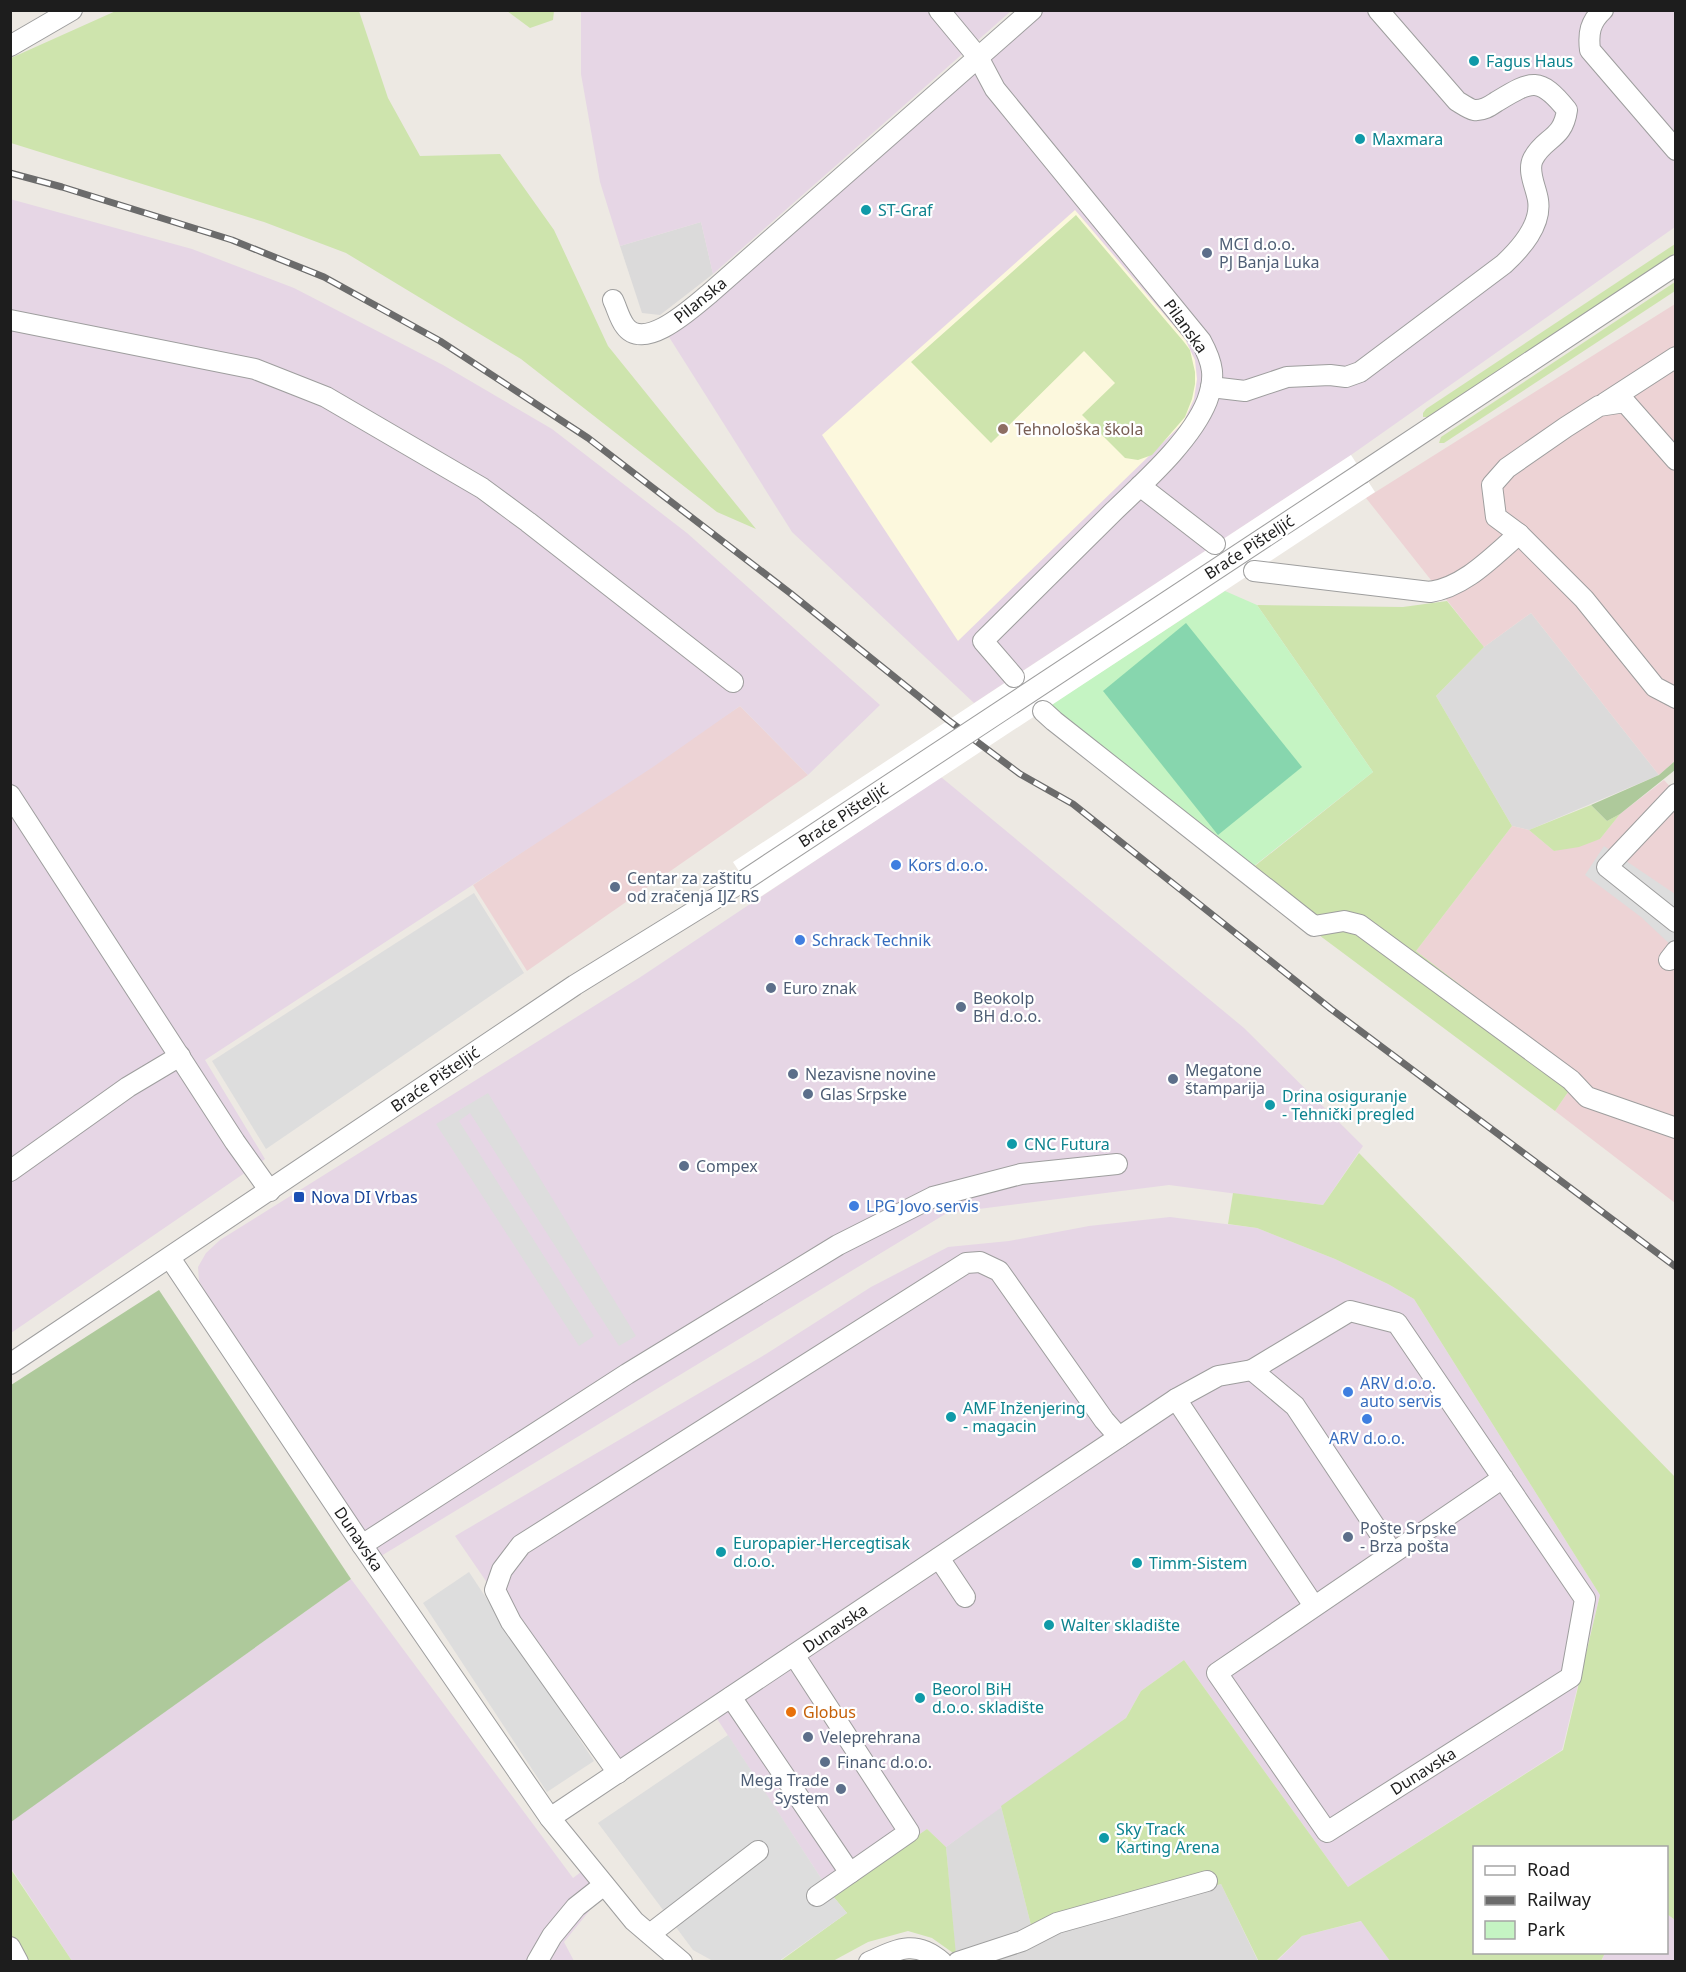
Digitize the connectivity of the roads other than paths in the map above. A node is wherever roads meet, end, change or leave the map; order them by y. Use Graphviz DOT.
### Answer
graph roads {
  1 [pos="72,10"];
  2 [pos="939,10"];
  3 [pos="1032,10"];
  4 [pos="1378,10"];
  5 [pos="1603,10"];
  6 [pos="10,46"];
  7 [pos="978,57"];
  8 [pos="1676,150"];
  9 [pos="1676,265"];
  10 [pos="613,300"];
  11 [pos="10,320"];
  12 [pos="1676,357"];
  13 [pos="1211,387"];
  14 [pos="1599,406"];
  15 [pos="1676,460"];
  16 [pos="1140,486"];
  17 [pos="1519,534"];
  18 [pos="1215,544"];
  19 [pos="1254,572"];
  20 [pos="1014,677"];
  21 [pos="733,682"];
  22 [pos="1676,698"];
  23 [pos="1043,711"];
  24 [pos="1676,794"];
  25 [pos="10,795"];
  26 [pos="1676,922"];
  27 [pos="180,1056"];
  28 [pos="1676,1128"];
  29 [pos="1117,1164"];
  30 [pos="10,1171"];
  31 [pos="270,1191"];
  32 [pos="170,1258"];
  33 [pos="10,1364"];
  34 [pos="1252,1370"];
  35 [pos="1176,1399"];
  36 [pos="1119,1437"];
  37 [pos="1503,1479"];
  38 [pos="362,1545"];
  39 [pos="1392,1552"];
  40 [pos="939,1558"];
  41 [pos="965,1597"];
  42 [pos="1314,1606"];
  43 [pos="794,1655"];
  44 [pos="731,1697"];
  45 [pos="618,1773"];
  46 [pos="550,1818"];
  47 [pos="758,1851"];
  48 [pos="850,1873"];
  49 [pos="1207,1881"];
  50 [pos="604,1885"];
  51 [pos="817,1896"];
  52 [pos="650,1934"];
  53 [pos="10,1947"];
  54 [pos="18,1962"];
  55 [pos="537,1962"];
  56 [pos="682,1962"];
  57 [pos="869,1962"];
  58 [pos="942,1962"];
  59 [pos="958,1962"];
  1 -- 6 [label="street"];
  2 -- 7 [label="street"];
  3 -- 7 [label="street, Pilanska"];
  4 -- 13 [label="street"];
  5 -- 8 [label="street"];
  7 -- 10 [label="street, Pilanska"];
  7 -- 13 [label="street, Pilanska"];
  9 -- 31 [label="street, Braće Pišteljić, bridge"];
  11 -- 21 [label="street"];
  12 -- 14 [label="street"];
  13 -- 16 [label="street, Pilanska"];
  14 -- 15 [label="street"];
  14 -- 17 [label="street"];
  16 -- 18 [label="street"];
  16 -- 20 [label="street, Pilanska"];
  17 -- 19 [label="street"];
  17 -- 22 [label="street"];
  23 -- 28 [label="street"];
  24 -- 26 [label="street"];
  25 -- 27 [label="street"];
  27 -- 30 [label="street"];
  27 -- 31 [label="street"];
  29 -- 38 [label="street"];
  31 -- 32 [label="street, Braće Pišteljić"];
  32 -- 33 [label="street, Braće Pišteljić"];
  32 -- 38 [label="street, Dunavska"];
  34 -- 35 [label="street, Dunavska"];
  34 -- 37 [label="street, Dunavska"];
  34 -- 39 [label="street"];
  35 -- 36 [label="street, Dunavska"];
  35 -- 42 [label="street"];
  36 -- 40 [label="street, Dunavska"];
  36 -- 45 [label="street"];
  37 -- 39 [label="street, Dunavska"];
  37 -- 42 [label="street, Dunavska"];
  38 -- 46 [label="street, Dunavska"];
  39 -- 42 [label="street, Dunavska"];
  40 -- 41 [label="street"];
  40 -- 43 [label="street, Dunavska"];
  43 -- 44 [label="street, Dunavska"];
  43 -- 48 [label="street"];
  44 -- 45 [label="street, Dunavska"];
  44 -- 48 [label="street"];
  45 -- 46 [label="street, Dunavska"];
  46 -- 50 [label="street, Dunavska"];
  47 -- 52 [label="street"];
  48 -- 51 [label="street"];
  49 -- 59 [label="street"];
  50 -- 52 [label="street, Dunavska"];
  50 -- 55 [label="street"];
  52 -- 56 [label="street, Dunavska"];
  53 -- 54 [label="street"];
  57 -- 58 [label="street"];
}
